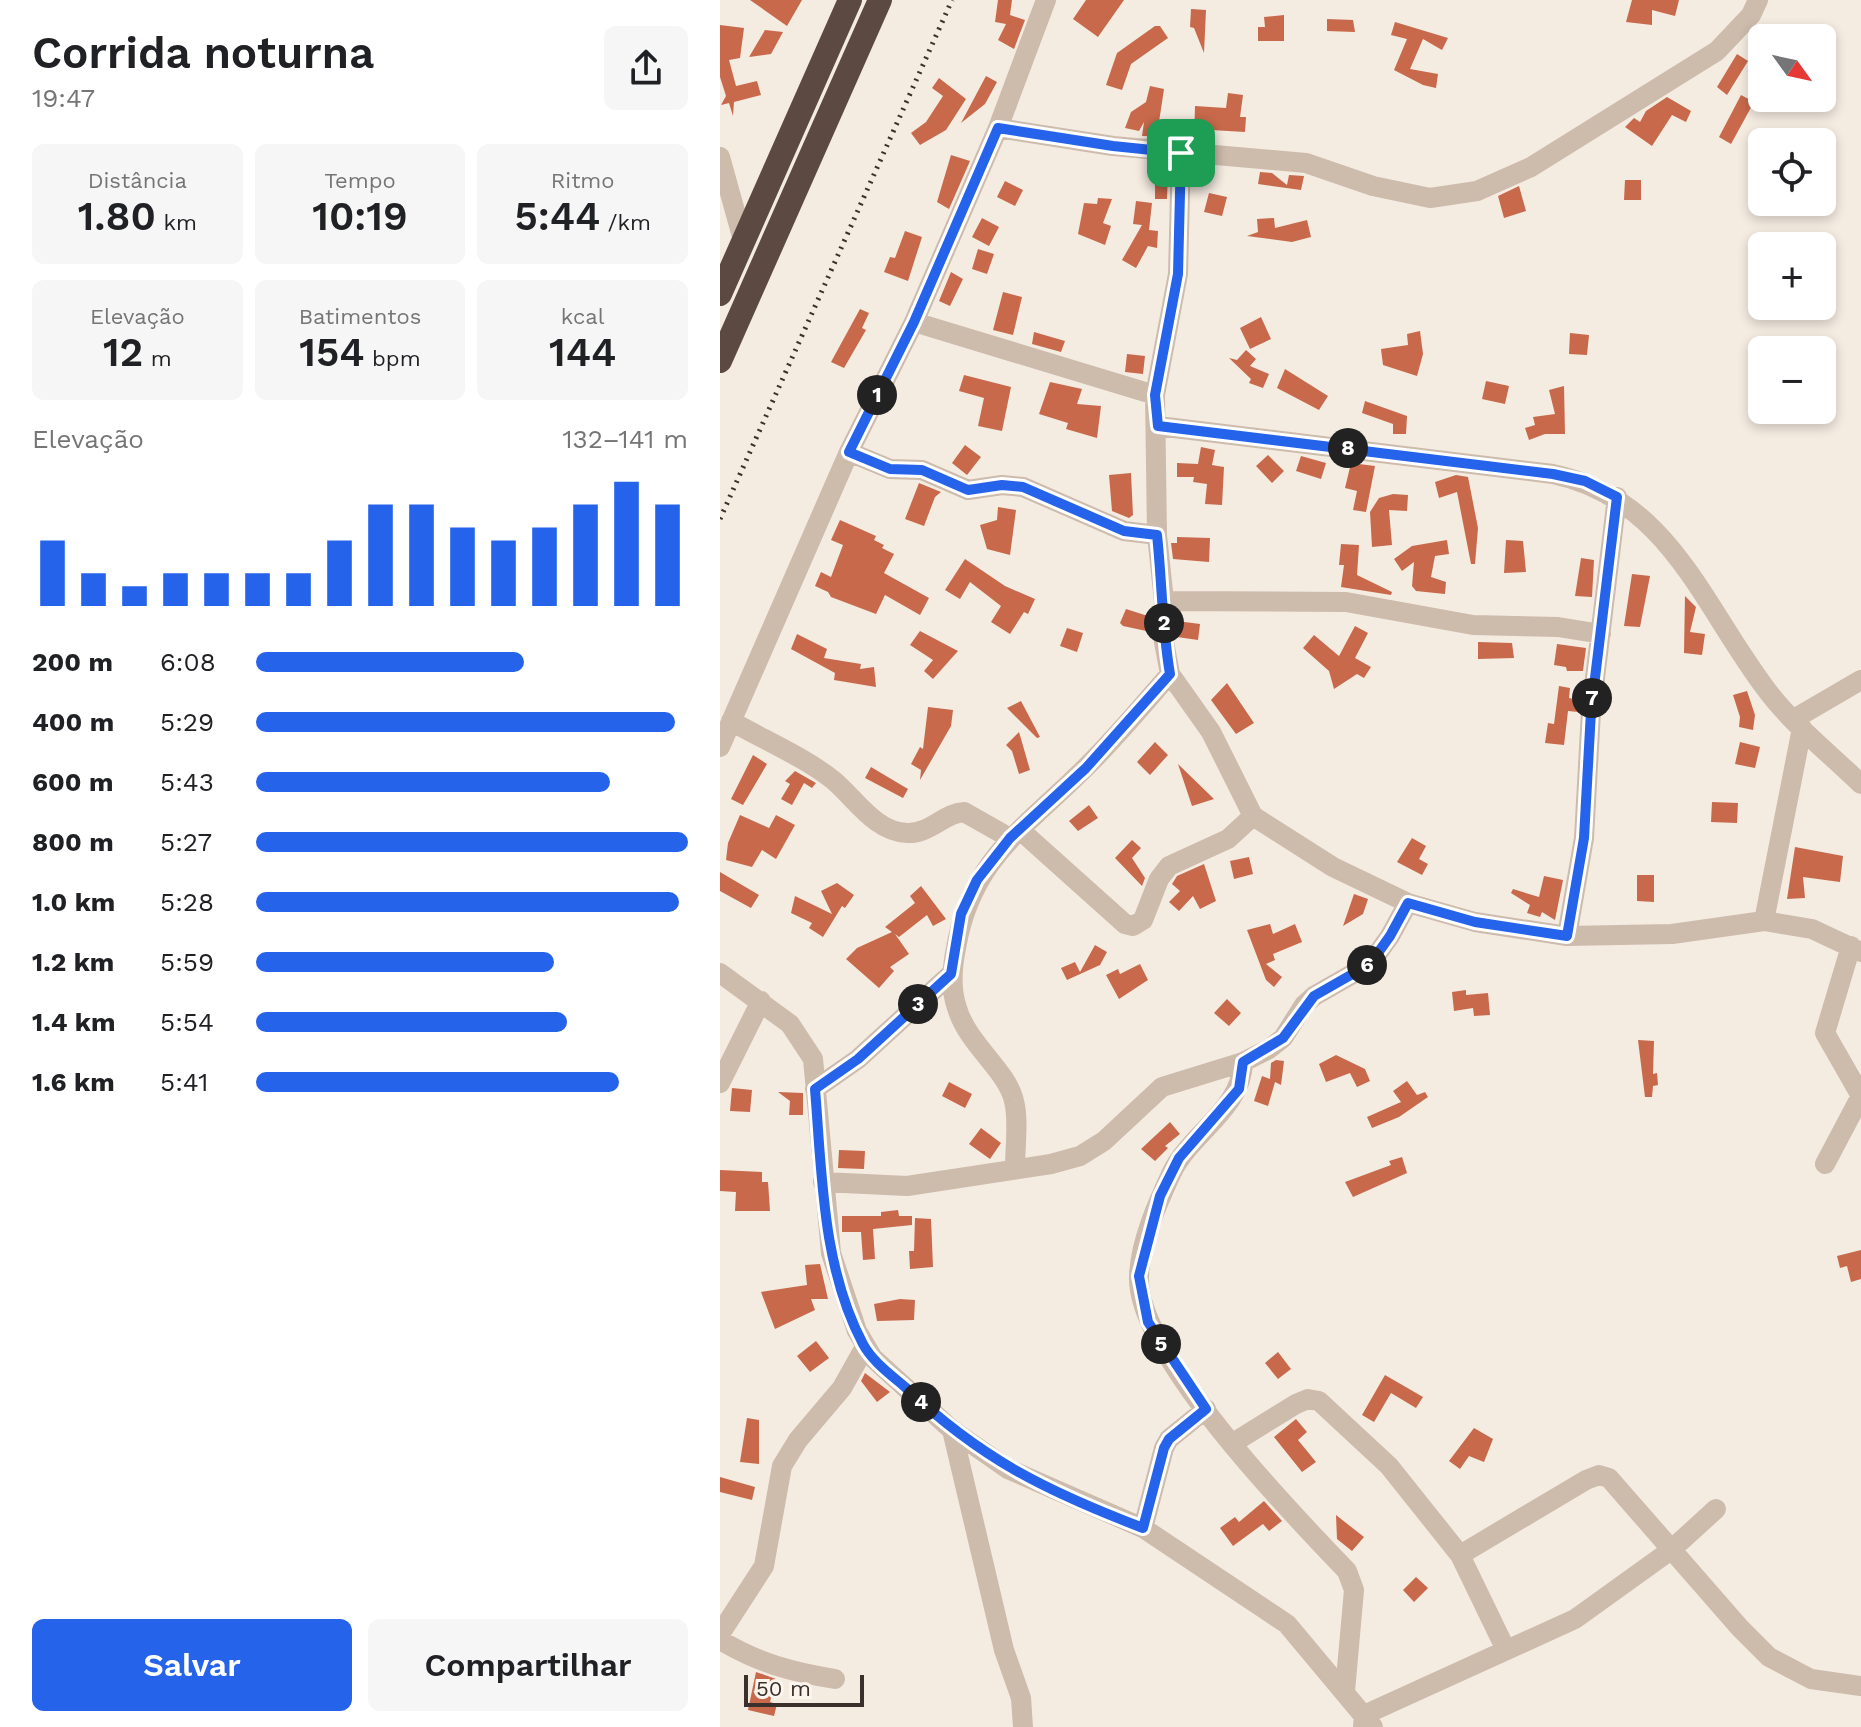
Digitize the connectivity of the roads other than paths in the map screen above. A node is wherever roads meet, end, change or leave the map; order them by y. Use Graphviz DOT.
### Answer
graph roads {
  1 [pos="850,0"];
  2 [pos="880,0"];
  3 [pos="1046,0"];
  4 [pos="1758,0"];
  5 [pos="998,128"];
  6 [pos="1181,153"];
  7 [pos="720,157"];
  8 [pos="743,240"];
  9 [pos="720,294"];
  10 [pos="914,322"];
  11 [pos="720,361"];
  12 [pos="1155,395"];
  13 [pos="1158,426"];
  14 [pos="849,452"];
  15 [pos="1617,497"];
  16 [pos="1157,535"];
  17 [pos="1164,601"];
  18 [pos="1601,634"];
  19 [pos="1170,674"];
  20 [pos="1861,680"];
  21 [pos="731,721"];
  22 [pos="1798,723"];
  23 [pos="720,747"];
  24 [pos="1861,784"];
  25 [pos="1253,816"];
  26 [pos="1015,834"];
  27 [pos="1408,903"];
  28 [pos="1764,921"];
  29 [pos="1567,936"];
  30 [pos="1856,949"];
  31 [pos="720,973"];
  32 [pos="951,974"];
  33 [pos="761,1001"];
  34 [pos="1243,1062"];
  35 [pos="720,1083"];
  36 [pos="815,1089"];
  37 [pos="1825,1164"];
  38 [pos="1015,1168"];
  39 [pos="823,1182"];
  40 [pos="865,1347"];
  41 [pos="1206,1409"];
  42 [pos="952,1430"];
  43 [pos="1233,1443"];
  44 [pos="1716,1509"];
  45 [pos="1143,1528"];
  46 [pos="1671,1550"];
  47 [pos="1460,1555"];
  48 [pos="720,1637"];
  49 [pos="1505,1648"];
  50 [pos="835,1679"];
  51 [pos="1861,1686"];
  52 [pos="1345,1691"];
  53 [pos="1367,1723"];
  54 [pos="1023,1727"];
  1 -- 8 [label="highway"];
  2 -- 11 [label="highway"];
  3 -- 5 [label="street"];
  4 -- 6 [label="street"];
  5 -- 6 [label="street"];
  5 -- 10 [label="street"];
  6 -- 12 [label="street"];
  7 -- 8 [label="street"];
  8 -- 9 [label="highway"];
  10 -- 12 [label="street"];
  10 -- 14 [label="street"];
  12 -- 13 [label="street"];
  13 -- 15 [label="street"];
  13 -- 16 [label="street"];
  14 -- 16 [label="street"];
  14 -- 21 [label="street"];
  15 -- 18 [label="street"];
  15 -- 22 [label="street"];
  16 -- 17 [label="street"];
  17 -- 18 [label="street"];
  17 -- 19 [label="street"];
  18 -- 29 [label="street"];
  19 -- 25 [label="street"];
  19 -- 26 [label="street"];
  20 -- 22 [label="street"];
  21 -- 23 [label="street"];
  21 -- 26 [label="street"];
  22 -- 24 [label="street"];
  22 -- 28 [label="street"];
  25 -- 26 [label="street"];
  25 -- 27 [label="street"];
  26 -- 32 [label="street"];
  27 -- 29 [label="street"];
  27 -- 34 [label="street"];
  28 -- 29 [label="street"];
  28 -- 30 [label="street"];
  30 -- 37 [label="street"];
  31 -- 33 [label="street"];
  32 -- 36 [label="street"];
  32 -- 38 [label="street"];
  33 -- 35 [label="street"];
  33 -- 36 [label="street"];
  34 -- 38 [label="street"];
  34 -- 41 [label="street"];
  36 -- 39 [label="street"];
  38 -- 39 [label="street"];
  39 -- 40 [label="street"];
  40 -- 42 [label="street"];
  40 -- 48 [label="street"];
  41 -- 43 [label="street"];
  41 -- 45 [label="street"];
  42 -- 45 [label="street"];
  42 -- 54 [label="street"];
  43 -- 47 [label="street"];
  43 -- 52 [label="street"];
  44 -- 46 [label="street"];
  45 -- 52 [label="street"];
  46 -- 47 [label="street"];
  46 -- 49 [label="street"];
  46 -- 51 [label="street"];
  47 -- 49 [label="street"];
  48 -- 50 [label="street"];
  49 -- 53 [label="street"];
  52 -- 53 [label="street"];
}
